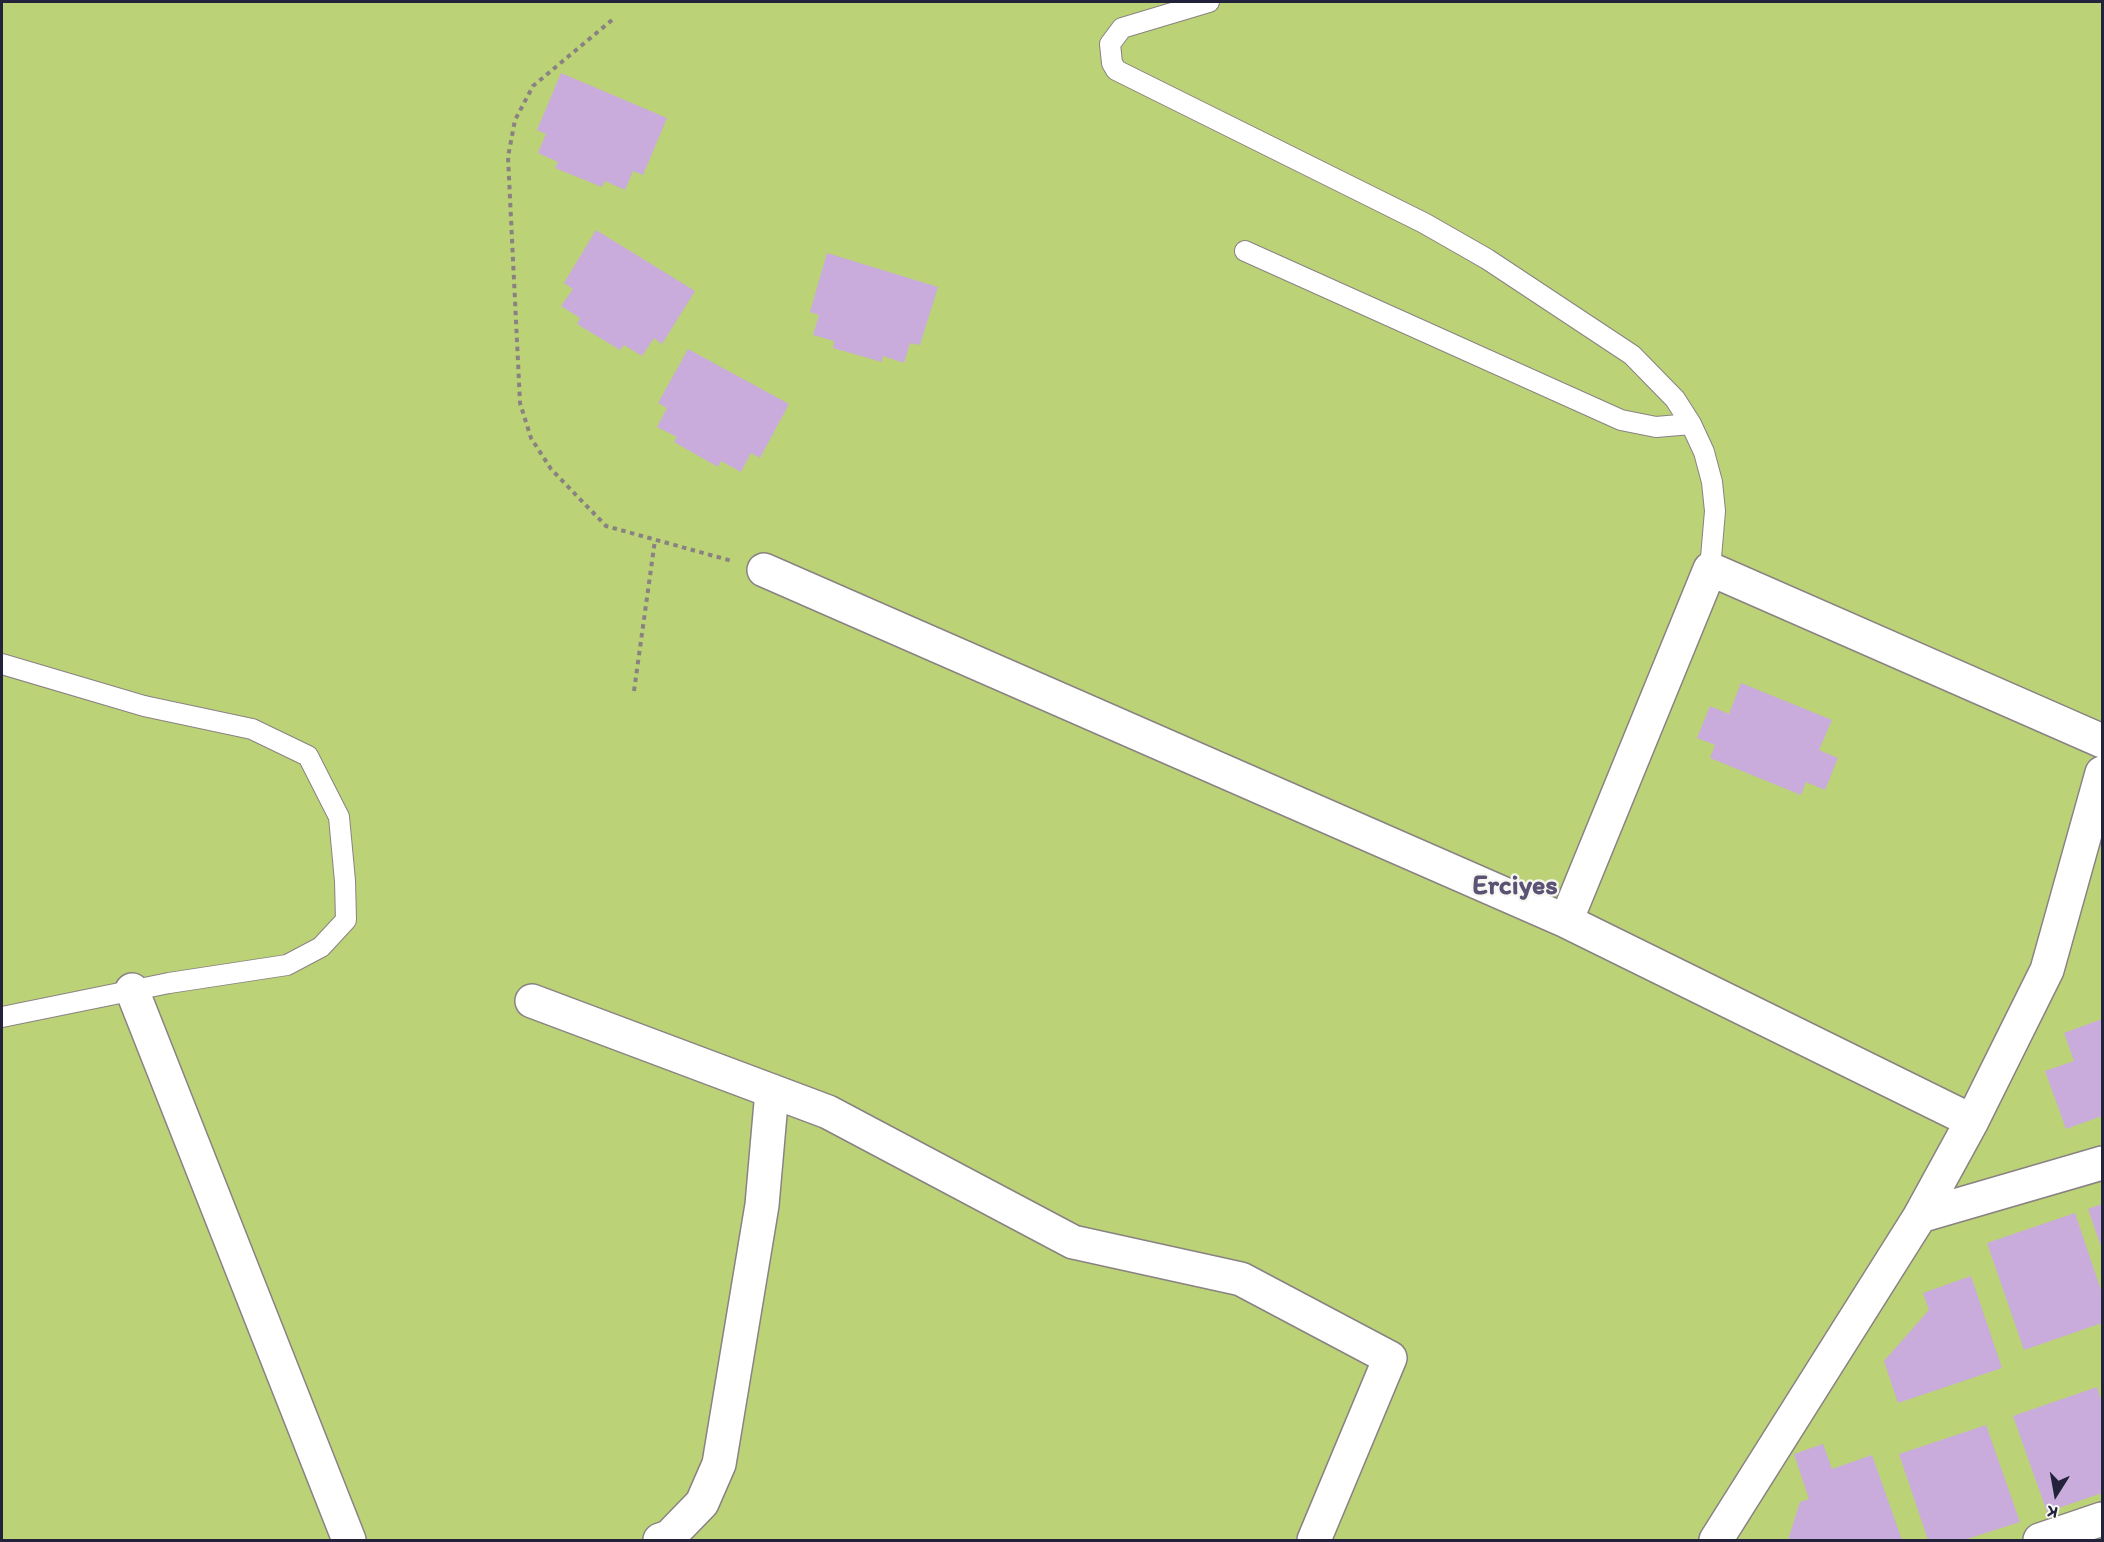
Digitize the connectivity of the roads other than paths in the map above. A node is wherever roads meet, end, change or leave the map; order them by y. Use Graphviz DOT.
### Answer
graph roads {
  1 [pos="1209,2"];
  2 [pos="1245,251"];
  3 [pos="1691,424"];
  4 [pos="1710,569"];
  5 [pos="764,570"];
  6 [pos="2,664"];
  7 [pos="2103,741"];
  8 [pos="2103,773"];
  9 [pos="1566,921"];
  10 [pos="132,990"];
  11 [pos="532,1001"];
  12 [pos="2,1017"];
  13 [pos="772,1091"];
  14 [pos="1972,1121"];
  15 [pos="2103,1163"];
  16 [pos="1920,1216"];
  17 [pos="2103,1519"];
  18 [pos="350,1540"];
  19 [pos="660,1540"];
  20 [pos="1314,1540"];
  21 [pos="1716,1540"];
  22 [pos="2040,1540"];
  1 -- 3 [label="lane"];
  2 -- 3 [label="lane"];
  3 -- 4 [label="lane"];
  4 -- 7 [label="street"];
  4 -- 9 [label="street"];
  5 -- 9 [label="street"];
  6 -- 10 [label="lane"];
  8 -- 14 [label="street"];
  9 -- 14 [label="street"];
  10 -- 12 [label="lane"];
  10 -- 18 [label="street"];
  11 -- 13 [label="street"];
  13 -- 19 [label="street"];
  13 -- 20 [label="street"];
  14 -- 16 [label="street"];
  15 -- 16 [label="street"];
  16 -- 21 [label="street"];
  17 -- 22 [label="street"];
}
